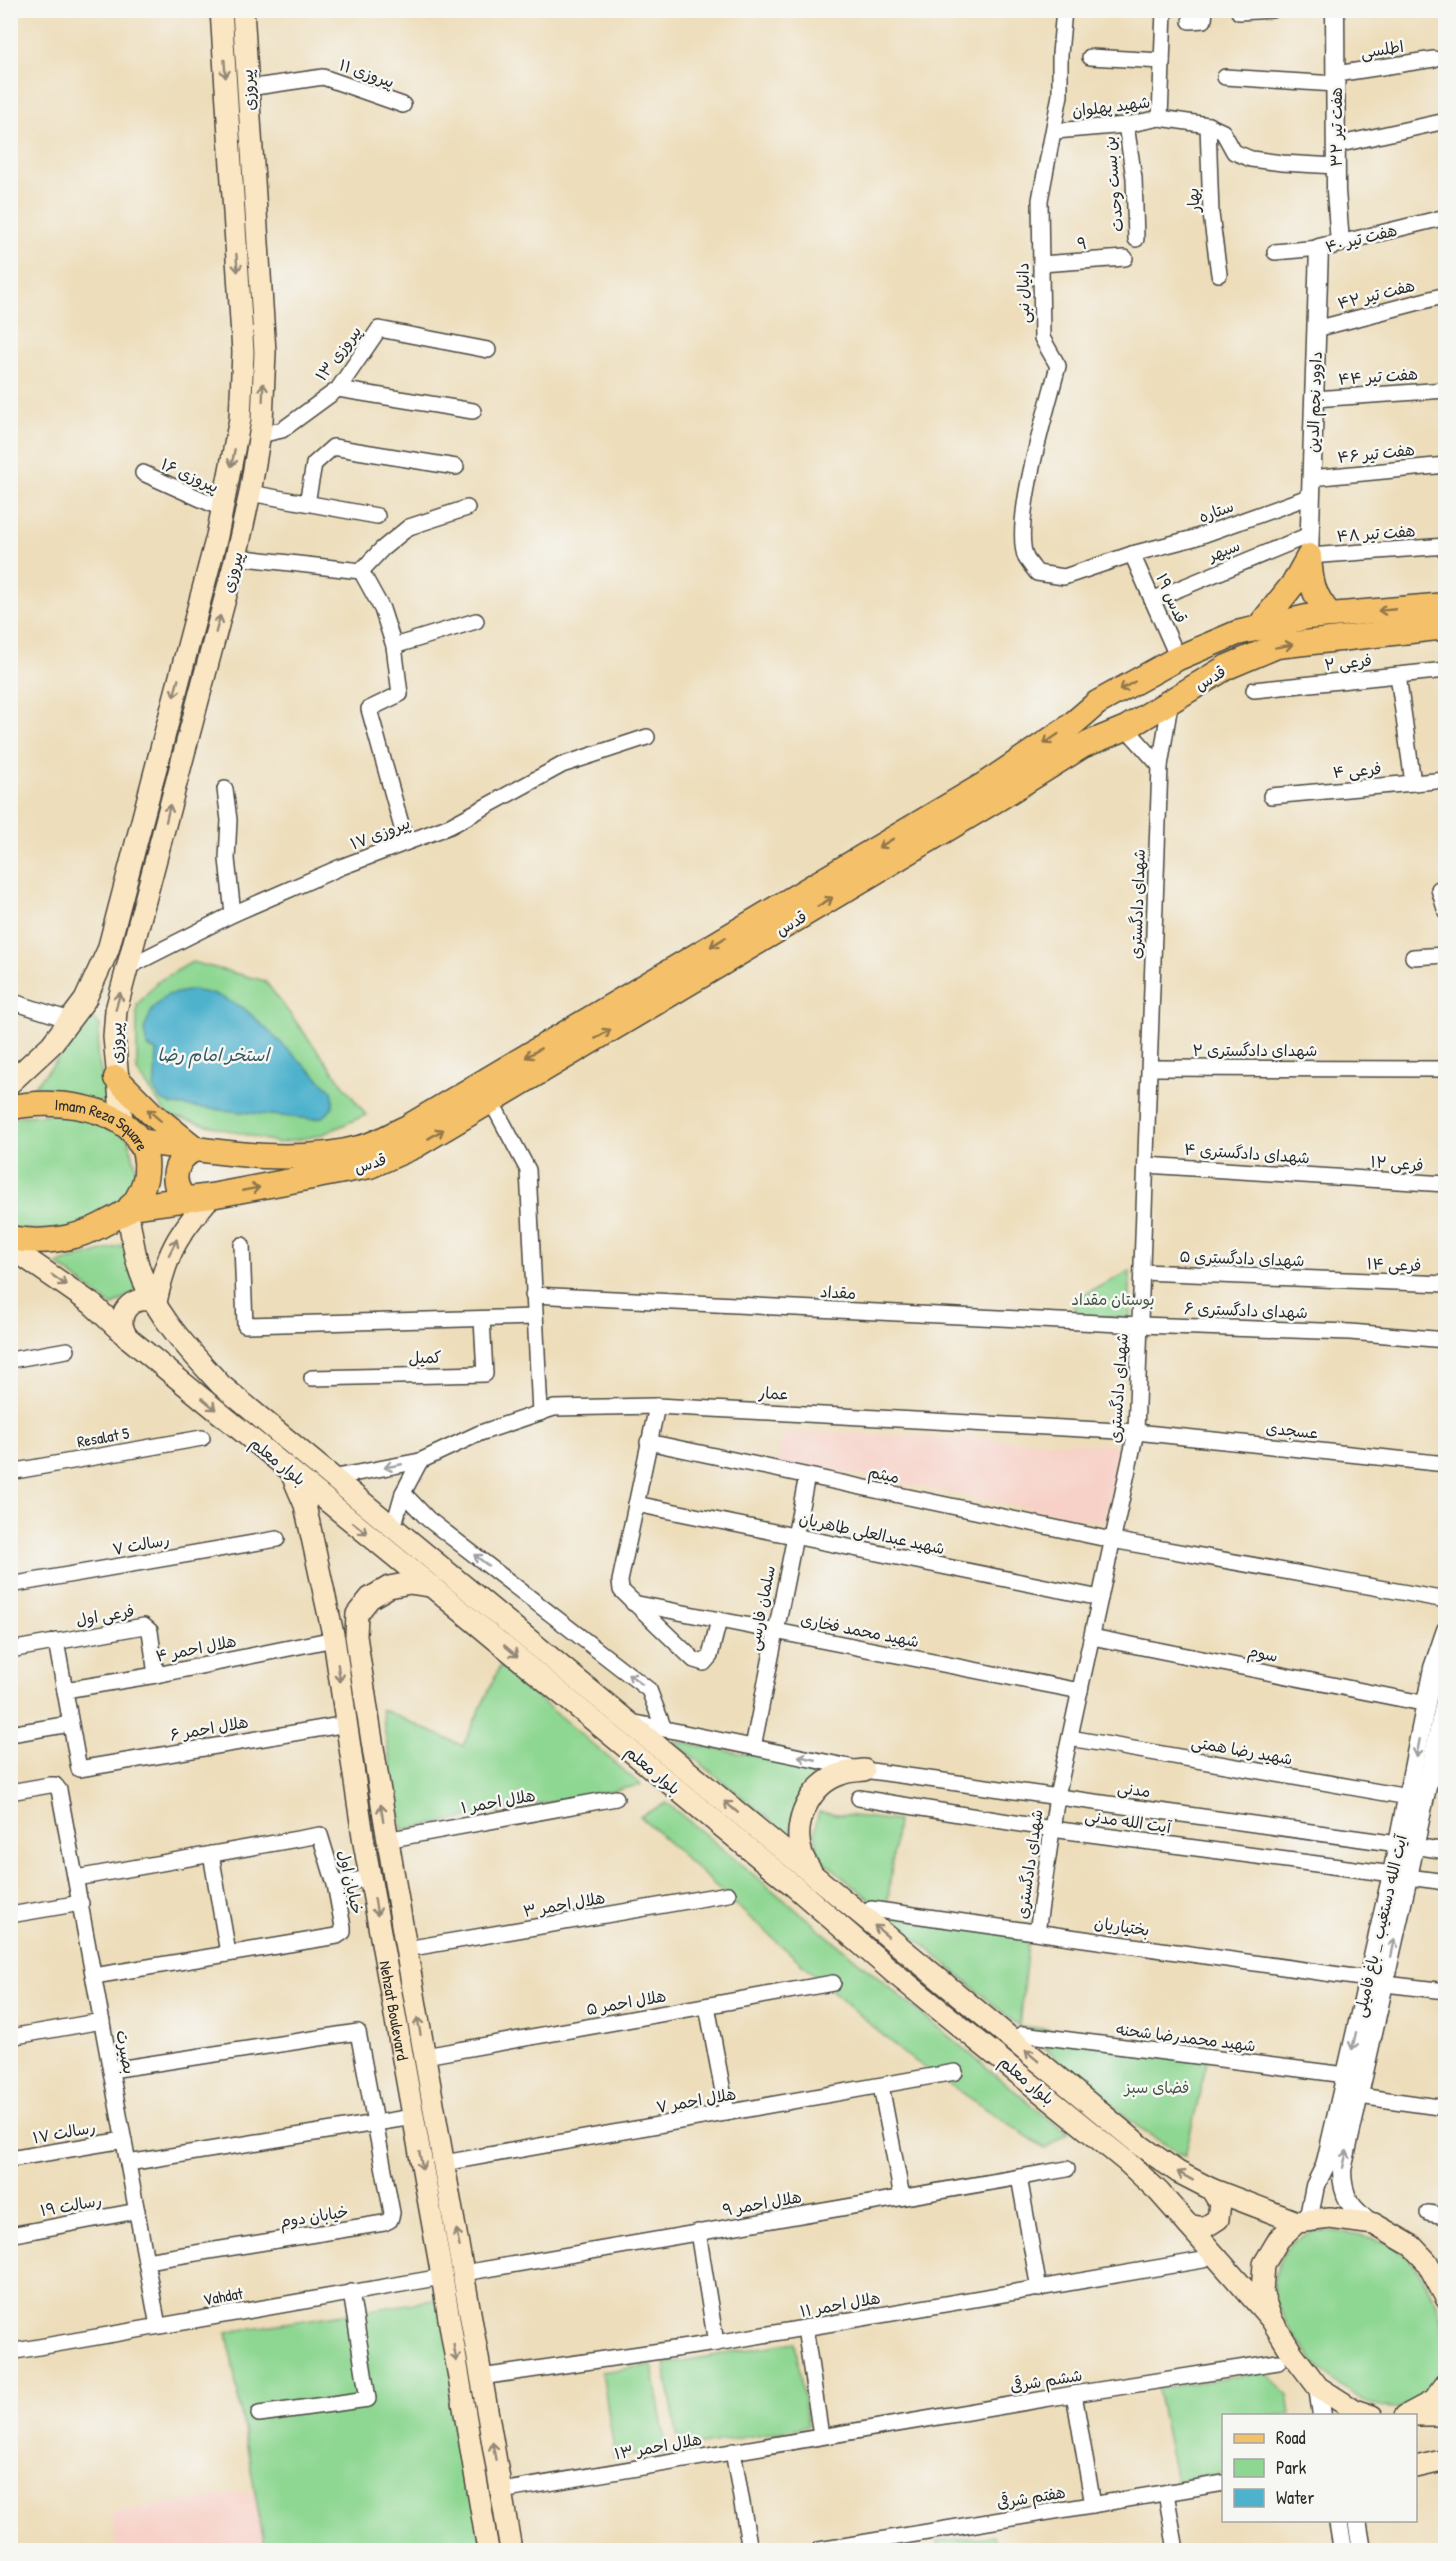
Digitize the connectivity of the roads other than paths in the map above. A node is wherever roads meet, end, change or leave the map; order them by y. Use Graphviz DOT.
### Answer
graph roads {
  1 [pos="221,10"];
  2 [pos="243,10"];
  3 [pos="1064,10"];
  4 [pos="1164,10"];
  5 [pos="1205,10"];
  6 [pos="1272,10"];
  7 [pos="1335,10"];
  8 [pos="1239,12"];
  9 [pos="1190,21"];
  10 [pos="1090,57"];
  11 [pos="1434,59"];
  12 [pos="1162,61"];
  13 [pos="1225,77"];
  14 [pos="1336,79"];
  15 [pos="248,88"];
  16 [pos="403,105"];
  17 [pos="1160,118"];
  18 [pos="1446,121"];
  19 [pos="1126,125"];
  20 [pos="1208,125"];
  21 [pos="1055,131"];
  22 [pos="1336,145"];
  23 [pos="1336,166"];
  24 [pos="254,175"];
  25 [pos="231,176"];
  26 [pos="1446,217"];
  27 [pos="1136,239"];
  28 [pos="1340,243"];
  29 [pos="1319,248"];
  30 [pos="1275,252"];
  31 [pos="1125,258"];
  32 [pos="1041,264"];
  33 [pos="1219,274"];
  34 [pos="1446,295"];
  35 [pos="1316,329"];
  36 [pos="488,350"];
  37 [pos="338,389"];
  38 [pos="1446,390"];
  39 [pos="1314,399"];
  40 [pos="473,411"];
  41 [pos="260,435"];
  42 [pos="1446,465"];
  43 [pos="456,467"];
  44 [pos="143,473"];
  45 [pos="1311,478"];
  46 [pos="250,493"];
  47 [pos="1311,496"];
  48 [pos="307,503"];
  49 [pos="467,508"];
  50 [pos="223,509"];
  51 [pos="377,516"];
  52 [pos="1309,545"];
  53 [pos="1446,546"];
  54 [pos="1132,554"];
  55 [pos="236,557"];
  56 [pos="361,571"];
  57 [pos="1152,600"];
  58 [pos="1446,605"];
  59 [pos="1330,615"];
  60 [pos="477,621"];
  61 [pos="1446,627"];
  62 [pos="1258,628"];
  63 [pos="1229,637"];
  64 [pos="394,646"];
  65 [pos="1178,658"];
  66 [pos="1238,661"];
  67 [pos="1446,670"];
  68 [pos="1398,675"];
  69 [pos="1254,690"];
  70 [pos="1097,703"];
  71 [pos="1170,704"];
  72 [pos="1123,730"];
  73 [pos="646,737"];
  74 [pos="1160,766"];
  75 [pos="1446,780"];
  76 [pos="1413,783"];
  77 [pos="225,789"];
  78 [pos="1271,796"];
  79 [pos="406,842"];
  80 [pos="1446,889"];
  81 [pos="1446,912"];
  82 [pos="232,914"];
  83 [pos="1446,955"];
  84 [pos="1413,957"];
  85 [pos="128,967"];
  86 [pos="10,1001"];
  87 [pos="70,1020"];
  88 [pos="1150,1068"];
  89 [pos="1446,1069"];
  90 [pos="116,1077"];
  91 [pos="10,1083"];
  92 [pos="491,1101"];
  93 [pos="10,1108"];
  94 [pos="122,1122"];
  95 [pos="138,1141"];
  96 [pos="196,1149"];
  97 [pos="1146,1165"];
  98 [pos="1346,1178"];
  99 [pos="1446,1184"];
  100 [pos="211,1196"];
  101 [pos="186,1200"];
  102 [pos="129,1209"];
  103 [pos="10,1238"];
  104 [pos="242,1245"];
  105 [pos="10,1247"];
  106 [pos="1142,1272"];
  107 [pos="1342,1280"];
  108 [pos="1446,1284"];
  109 [pos="533,1294"];
  110 [pos="156,1302"];
  111 [pos="534,1317"];
  112 [pos="482,1319"];
  113 [pos="1140,1325"];
  114 [pos="127,1337"];
  115 [pos="1446,1340"];
  116 [pos="67,1350"];
  117 [pos="10,1360"];
  118 [pos="312,1378"];
  119 [pos="657,1406"];
  120 [pos="540,1413"];
  121 [pos="1136,1432"];
  122 [pos="202,1438"];
  123 [pos="648,1442"];
  124 [pos="420,1461"];
  125 [pos="1446,1464"];
  126 [pos="10,1472"];
  127 [pos="292,1473"];
  128 [pos="807,1476"];
  129 [pos="331,1478"];
  130 [pos="403,1493"];
  131 [pos="636,1504"];
  132 [pos="393,1528"];
  133 [pos="794,1536"];
  134 [pos="277,1539"];
  135 [pos="1112,1540"];
  136 [pos="10,1585"];
  137 [pos="431,1586"];
  138 [pos="1100,1598"];
  139 [pos="1446,1600"];
  140 [pos="633,1603"];
  141 [pos="328,1608"];
  142 [pos="357,1614"];
  143 [pos="719,1620"];
  144 [pos="1446,1630"];
  145 [pos="775,1631"];
  146 [pos="1092,1637"];
  147 [pos="334,1639"];
  148 [pos="56,1641"];
  149 [pos="10,1650"];
  150 [pos="156,1675"];
  151 [pos="65,1690"];
  152 [pos="1080,1691"];
  153 [pos="1446,1697"];
  154 [pos="1426,1704"];
  155 [pos="628,1721"];
  156 [pos="70,1724"];
  157 [pos="346,1724"];
  158 [pos="664,1728"];
  159 [pos="10,1734"];
  160 [pos="1070,1738"];
  161 [pos="753,1747"];
  162 [pos="864,1770"];
  163 [pos="1438,1771"];
  164 [pos="10,1792"];
  165 [pos="1057,1796"];
  166 [pos="1408,1797"];
  167 [pos="616,1798"];
  168 [pos="859,1798"];
  169 [pos="1052,1829"];
  170 [pos="386,1840"];
  171 [pos="1406,1845"];
  172 [pos="1446,1851"];
  173 [pos="211,1854"];
  174 [pos="813,1874"];
  175 [pos="1400,1876"];
  176 [pos="76,1878"];
  177 [pos="371,1878"];
  178 [pos="1446,1882"];
  179 [pos="335,1884"];
  180 [pos="728,1894"];
  181 [pos="81,1903"];
  182 [pos="871,1909"];
  183 [pos="10,1915"];
  184 [pos="1037,1932"];
  185 [pos="406,1949"];
  186 [pos="228,1953"];
  187 [pos="94,1976"];
  188 [pos="1377,1981"];
  189 [pos="833,1983"];
  190 [pos="1446,1991"];
  191 [pos="707,2006"];
  192 [pos="102,2021"];
  193 [pos="1022,2034"];
  194 [pos="10,2037"];
  195 [pos="425,2056"];
  196 [pos="111,2070"];
  197 [pos="955,2072"];
  198 [pos="1346,2075"];
  199 [pos="881,2086"];
  200 [pos="1359,2096"];
  201 [pos="1446,2108"];
  202 [pos="727,2113"];
  203 [pos="413,2117"];
  204 [pos="376,2124"];
  205 [pos="124,2140"];
  206 [pos="10,2159"];
  207 [pos="128,2163"];
  208 [pos="444,2163"];
  209 [pos="1067,2169"];
  210 [pos="1019,2177"];
  211 [pos="1315,2186"];
  212 [pos="1342,2187"];
  213 [pos="1211,2189"];
  214 [pos="902,2197"];
  215 [pos="137,2211"];
  216 [pos="1428,2213"];
  217 [pos="1446,2216"];
  218 [pos="1303,2222"];
  219 [pos="1374,2224"];
  220 [pos="1188,2225"];
  221 [pos="698,2232"];
  222 [pos="10,2235"];
  223 [pos="1203,2260"];
  224 [pos="146,2261"];
  225 [pos="464,2273"];
  226 [pos="442,2277"];
  227 [pos="1039,2289"];
  228 [pos="351,2292"];
  229 [pos="1446,2298"];
  230 [pos="1271,2319"];
  231 [pos="158,2326"];
  232 [pos="806,2328"];
  233 [pos="716,2343"];
  234 [pos="10,2352"];
  235 [pos="1278,2362"];
  236 [pos="482,2377"];
  237 [pos="1446,2384"];
  238 [pos="1318,2387"];
  239 [pos="1074,2394"];
  240 [pos="259,2414"];
  241 [pos="1322,2414"];
  242 [pos="1368,2414"];
  243 [pos="1411,2414"];
  244 [pos="1417,2415"];
  245 [pos="1446,2415"];
  246 [pos="821,2436"];
  247 [pos="733,2451"];
  248 [pos="1446,2460"];
  249 [pos="1417,2467"];
  250 [pos="1222,2483"];
  251 [pos="501,2491"];
  252 [pos="1166,2493"];
  253 [pos="1093,2505"];
  254 [pos="1338,2522"];
  255 [pos="1357,2522"];
  256 [pos="510,2545"];
  257 [pos="488,2547"];
  258 [pos="844,2548"];
  259 [pos="750,2550"];
  260 [pos="819,2550"];
  261 [pos="1176,2550"];
  262 [pos="1343,2550"];
  263 [pos="1362,2550"];
  1 -- 25 [label="main road, پیروزی, one-way"];
  2 -- 15 [label="main road, پیروزی"];
  3 -- 21 [label="street, دانیال نبی"];
  4 -- 12 [label="street"];
  5 -- 9 [label="street"];
  6 -- 8 [label="street"];
  7 -- 14 [label="street, هفت تیر ۳۲"];
  10 -- 12 [label="street"];
  11 -- 14 [label="street, اطلسی"];
  12 -- 17 [label="street"];
  13 -- 14 [label="street, اطلسی"];
  14 -- 22 [label="street, هفت تیر ۳۲"];
  15 -- 16 [label="street, پیروزی ۱۱"];
  15 -- 24 [label="main road, پیروزی"];
  17 -- 19 [label="street, شهید پهلوان"];
  17 -- 20 [label="street, شهید پهلوان"];
  18 -- 22 [label="street"];
  19 -- 21 [label="street, شهید پهلوان"];
  19 -- 27 [label="street, بن بست وحدت"];
  20 -- 23 [label="street"];
  20 -- 33 [label="street, بهار"];
  21 -- 32 [label="street, دانیال نبی"];
  22 -- 23 [label="street, هفت تیر ۳۲"];
  23 -- 28 [label="street, هفت تیر ۳۲"];
  24 -- 25 [label="main road"];
  41 -- 24 [label="main road, پیروزی, one-way"];
  25 -- 50 [label="main road, پیروزی, one-way"];
  26 -- 28 [label="street, هفت تیر ۴۰"];
  28 -- 29 [label="street, هفت تیر ۴۰"];
  29 -- 30 [label="street, هفت تیر ۴۰"];
  29 -- 35 [label="street, داوود نجم الدین"];
  31 -- 32 [label="street, ۹"];
  32 -- 54 [label="street, دانیال نبی"];
  34 -- 35 [label="street, هفت تیر ۴۲"];
  35 -- 39 [label="street, داوود نجم الدین"];
  36 -- 37 [label="street, پیروزی ۱۳"];
  37 -- 40 [label="street"];
  37 -- 41 [label="street, پیروزی ۱۳"];
  38 -- 39 [label="street, هفت تیر ۴۴"];
  39 -- 45 [label="street, داوود نجم الدین"];
  41 -- 46 [label="main road, پیروزی"];
  42 -- 45 [label="street, هفت تیر ۴۶"];
  43 -- 48 [label="street"];
  44 -- 50 [label="street, پیروزی ۱۶"];
  45 -- 47 [label="street, داوود نجم الدین"];
  46 -- 48 [label="street"];
  46 -- 55 [label="main road, پیروزی"];
  47 -- 52 [label="street, داوود نجم الدین"];
  47 -- 54 [label="street, ستاره"];
  48 -- 51 [label="street"];
  49 -- 56 [label="street"];
  50 -- 87 [label="main road, پیروزی, one-way"];
  52 -- 53 [label="street, هفت تیر ۴۸"];
  52 -- 57 [label="street, سپهر"];
  52 -- 59 [label="main road"];
  52 -- 62 [label="main road"];
  54 -- 57 [label="street, قدس ۱۹"];
  55 -- 56 [label="street"];
  85 -- 55 [label="main road, پیروزی, one-way"];
  56 -- 64 [label="street"];
  57 -- 65 [label="street, قدس ۱۹"];
  58 -- 59 [label="main road, قدس, one-way"];
  59 -- 62 [label="main road, قدس"];
  60 -- 64 [label="street"];
  66 -- 61 [label="main road, قدس, one-way"];
  62 -- 63 [label="main road, قدس"];
  63 -- 65 [label="main road, قدس"];
  63 -- 66 [label="main road"];
  64 -- 79 [label="street"];
  65 -- 70 [label="main road, قدس, one-way"];
  66 -- 71 [label="main road, قدس"];
  67 -- 68 [label="street, فرعی ۲"];
  68 -- 69 [label="street, فرعی ۲"];
  68 -- 76 [label="street"];
  70 -- 72 [label="main road"];
  70 -- 96 [label="main road, قدس, one-way"];
  71 -- 72 [label="main road, قدس"];
  71 -- 74 [label="street, شهدای دادگستری"];
  72 -- 74 [label="street"];
  92 -- 72 [label="main road, قدس, one-way"];
  73 -- 79 [label="street, پیروزی ۱۷"];
  74 -- 88 [label="street, شهدای دادگستری"];
  75 -- 76 [label="street, فرعی ۴"];
  76 -- 78 [label="street, فرعی ۴"];
  77 -- 82 [label="street"];
  79 -- 82 [label="street, پیروزی ۱۷"];
  80 -- 81 [label="street"];
  82 -- 85 [label="street, پیروزی ۱۷"];
  83 -- 84 [label="street"];
  90 -- 85 [label="main road, پیروزی, one-way"];
  86 -- 87 [label="street"];
  87 -- 91 [label="main road, پیروزی"];
  88 -- 89 [label="street, شهدای دادگستری ۲"];
  88 -- 97 [label="street, شهدای دادگستری"];
  90 -- 94 [label="main road, پیروزی"];
  96 -- 90 [label="main road, one-way"];
  100 -- 92 [label="main road, قدس, one-way"];
  92 -- 109 [label="street"];
  93 -- 94 [label="main road, Imam Reza Square"];
  94 -- 95 [label="main road, Imam Reza Square"];
  95 -- 96 [label="main road, قدس"];
  95 -- 102 [label="main road, Imam Reza Square"];
  96 -- 101 [label="main road"];
  97 -- 98 [label="street, شهدای دادگستری ۴"];
  97 -- 106 [label="street, شهدای دادگستری"];
  98 -- 99 [label="street, فرعی ۱۲"];
  100 -- 101 [label="main road, قدس"];
  110 -- 100 [label="main road, one-way"];
  101 -- 102 [label="main road, قدس"];
  102 -- 103 [label="main road"];
  102 -- 110 [label="main road, بلوار معلم"];
  104 -- 112 [label="street"];
  105 -- 114 [label="main road, بلوار معلم, one-way"];
  106 -- 107 [label="street, شهدای دادگستری ۵"];
  106 -- 113 [label="street, شهدای دادگستری"];
  107 -- 108 [label="street, فرعی ۱۴"];
  109 -- 111 [label="street"];
  109 -- 113 [label="street, مقداد"];
  110 -- 114 [label="main road"];
  110 -- 129 [label="main road, بلوار معلم"];
  111 -- 112 [label="street"];
  111 -- 120 [label="street"];
  112 -- 118 [label="street, کمیل"];
  113 -- 115 [label="street, شهدای دادگستری ۶"];
  113 -- 121 [label="street, شهدای دادگستری"];
  114 -- 127 [label="main road, بلوار معلم, one-way"];
  116 -- 117 [label="street"];
  119 -- 120 [label="street, عمار"];
  119 -- 121 [label="street, عمار"];
  119 -- 123 [label="street"];
  120 -- 124 [label="street, عمار"];
  121 -- 125 [label="street, عسجدی"];
  121 -- 135 [label="street, شهدای دادگستری"];
  122 -- 126 [label="street, Resalat 5"];
  123 -- 128 [label="street, میثم"];
  123 -- 131 [label="street"];
  124 -- 129 [label="street, عمار, one-way"];
  124 -- 130 [label="street"];
  127 -- 137 [label="main road, بلوار معلم, one-way"];
  127 -- 141 [label="main road, Nehzat Boulevard"];
  128 -- 133 [label="street, سلمان فارسی"];
  128 -- 135 [label="street, میثم"];
  129 -- 132 [label="main road, بلوار معلم"];
  130 -- 132 [label="street"];
  158 -- 130 [label="street, one-way"];
  131 -- 133 [label="street, شهید عبدالعلی طاهریان"];
  131 -- 140 [label="street"];
  132 -- 155 [label="main road, بلوار معلم"];
  133 -- 138 [label="street, شهید عبدالعلی طاهریان"];
  133 -- 145 [label="street, سلمان فارسی"];
  134 -- 136 [label="street, رسالت ۷"];
  135 -- 138 [label="street, شهدای دادگستری"];
  135 -- 139 [label="street, میثم"];
  137 -- 142 [label="main road"];
  137 -- 220 [label="main road, بلوار معلم, one-way"];
  138 -- 146 [label="street, شهدای دادگستری"];
  140 -- 143 [label="street, شهید محمد فخاری"];
  140 -- 143 [label="street"];
  141 -- 142 [label="main road"];
  141 -- 147 [label="main road, Nehzat Boulevard"];
  170 -- 142 [label="main road, Nehzat Boulevard, one-way"];
  143 -- 145 [label="street, شهید محمد فخاری"];
  144 -- 154 [label="street, آیت الله دستغیب _ باغ فامیلی"];
  145 -- 152 [label="street, شهید محمد فخاری"];
  145 -- 161 [label="street, سلمان فارسی"];
  146 -- 152 [label="street, شهدای دادگستری"];
  146 -- 154 [label="street, سوم"];
  147 -- 150 [label="street, هلال احمر ۴"];
  147 -- 157 [label="main road, Nehzat Boulevard, one-way"];
  148 -- 149 [label="street, فرعی اول"];
  148 -- 150 [label="street, فرعی اول"];
  148 -- 151 [label="street"];
  150 -- 151 [label="street, هلال احمر ۴"];
  151 -- 156 [label="street"];
  152 -- 160 [label="street, شهدای دادگستری"];
  153 -- 163 [label="street, آیت الله دستغیب _ باغ فامیلی"];
  154 -- 166 [label="street, آیت الله دستغیب _ باغ فامیلی, one-way"];
  155 -- 158 [label="street, مدنی"];
  174 -- 155 [label="main road, بلوار معلم, one-way"];
  156 -- 157 [label="street, هلال احمر ۶"];
  156 -- 159 [label="street"];
  157 -- 177 [label="main road, Nehzat Boulevard"];
  158 -- 161 [label="street, مدنی"];
  160 -- 165 [label="street, شهدای دادگستری"];
  160 -- 166 [label="street, شهید رضا همتی"];
  162 -- 161 [label="street, مدنی, one-way"];
  162 -- 165 [label="street, مدنی"];
  162 -- 174 [label="main road"];
  163 -- 171 [label="street, آیت الله دستغیب _ باغ فامیلی"];
  164 -- 176 [label="street, بصیرت"];
  165 -- 169 [label="street, شهدای دادگستری"];
  165 -- 171 [label="street, مدنی"];
  166 -- 171 [label="street, آیت الله دستغیب _ باغ فامیلی"];
  167 -- 170 [label="street, هلال احمر ۱"];
  168 -- 169 [label="street, آیت الله مدنی"];
  169 -- 175 [label="street, آیت الله مدنی"];
  169 -- 184 [label="street, شهدای دادگستری"];
  170 -- 185 [label="main road, Nehzat Boulevard"];
  171 -- 172 [label="street"];
  171 -- 175 [label="street, آیت الله دستغیب _ باغ فامیلی"];
  173 -- 176 [label="street, خیابان اول"];
  173 -- 179 [label="street, خیابان اول"];
  173 -- 186 [label="street"];
  213 -- 174 [label="main road, بلوار معلم, one-way"];
  175 -- 178 [label="street, آیت الله مدنی"];
  175 -- 188 [label="street, آیت الله دستغیب _ باغ فامیلی"];
  176 -- 181 [label="street, بصیرت"];
  177 -- 179 [label="street"];
  177 -- 203 [label="main road, Nehzat Boulevard, one-way"];
  179 -- 186 [label="street, خیابان اول"];
  180 -- 185 [label="street, هلال احمر ۳"];
  181 -- 183 [label="street"];
  181 -- 187 [label="street, بصیرت"];
  182 -- 184 [label="street, بختیاریان"];
  184 -- 188 [label="street, بختیاریان"];
  195 -- 185 [label="main road, Nehzat Boulevard, one-way"];
  186 -- 187 [label="street, خیابان اول"];
  187 -- 192 [label="street, بصیرت"];
  188 -- 190 [label="street, بختیاریان"];
  188 -- 198 [label="street, آیت الله دستغیب _ باغ فامیلی, one-way"];
  188 -- 200 [label="street, آیت الله دستغیب _ باغ فامیلی"];
  189 -- 191 [label="street, هلال احمر ۵"];
  191 -- 195 [label="street, هلال احمر ۵"];
  191 -- 202 [label="street"];
  192 -- 194 [label="street"];
  192 -- 196 [label="street, بصیرت"];
  193 -- 198 [label="street, شهید محمدرضا شحنه"];
  195 -- 208 [label="main road, Nehzat Boulevard"];
  196 -- 204 [label="street, خیابان دوم"];
  196 -- 205 [label="street, بصیرت"];
  197 -- 199 [label="street, هلال احمر ۷"];
  198 -- 211 [label="street, آیت الله دستغیب _ باغ فامیلی"];
  199 -- 202 [label="street, هلال احمر ۷"];
  199 -- 214 [label="street"];
  200 -- 201 [label="street"];
  212 -- 200 [label="street, آیت الله دستغیب _ باغ فامیلی, one-way"];
  202 -- 208 [label="street, هلال احمر ۷"];
  203 -- 204 [label="street"];
  203 -- 226 [label="main road, Nehzat Boulevard, one-way"];
  204 -- 207 [label="street"];
  204 -- 224 [label="street, خیابان دوم"];
  205 -- 206 [label="street, رسالت ۱۷"];
  205 -- 207 [label="street, بصیرت"];
  207 -- 215 [label="street, بصیرت"];
  225 -- 208 [label="main road, Nehzat Boulevard, one-way"];
  209 -- 210 [label="street, هلال احمر ۹"];
  210 -- 214 [label="street, هلال احمر ۹"];
  210 -- 227 [label="street"];
  211 -- 212 [label="street"];
  211 -- 218 [label="street, آیت الله دستغیب _ باغ فامیلی"];
  212 -- 219 [label="street"];
  213 -- 218 [label="main road, بلوار معلم"];
  213 -- 220 [label="main road"];
  214 -- 221 [label="street, هلال احمر ۹"];
  215 -- 222 [label="street, رسالت ۱۹"];
  215 -- 224 [label="street, بصیرت"];
  216 -- 217 [label="street"];
  218 -- 219 [label="main road"];
  218 -- 230 [label="main road"];
  219 -- 229 [label="main road"];
  220 -- 230 [label="main road, بلوار معلم"];
  221 -- 225 [label="street, هلال احمر ۹"];
  221 -- 233 [label="street"];
  223 -- 227 [label="street, هلال احمر ۱۱"];
  224 -- 231 [label="street, بصیرت"];
  225 -- 236 [label="main road, Nehzat Boulevard"];
  226 -- 228 [label="street, Vahdat"];
  226 -- 257 [label="main road, Nehzat Boulevard, one-way"];
  227 -- 232 [label="street, هلال احمر ۱۱"];
  228 -- 231 [label="street, Vahdat"];
  228 -- 240 [label="street"];
  230 -- 238 [label="main road"];
  231 -- 234 [label="street, Vahdat"];
  232 -- 233 [label="street, هلال احمر ۱۱"];
  232 -- 246 [label="street"];
  233 -- 236 [label="street, هلال احمر ۱۱"];
  235 -- 239 [label="street, ششم شرقی"];
  251 -- 236 [label="main road, Nehzat Boulevard, one-way"];
  237 -- 243 [label="main road"];
  238 -- 241 [label="street"];
  238 -- 242 [label="main road"];
  239 -- 246 [label="street, ششم شرقی"];
  239 -- 253 [label="street"];
  244 -- 245 [label="main road"];
  246 -- 247 [label="street, هلال احمر ۱۳"];
  247 -- 251 [label="street, هلال احمر ۱۳"];
  247 -- 259 [label="street"];
  248 -- 249 [label="main road"];
  250 -- 252 [label="street, هفتم شرقی"];
  251 -- 256 [label="main road, Nehzat Boulevard"];
  252 -- 253 [label="street, هفتم شرقی"];
  252 -- 261 [label="street"];
  253 -- 258 [label="street, هفتم شرقی"];
  254 -- 262 [label="street"];
  255 -- 263 [label="street"];
  256 -- 257 [label="main road"];
  258 -- 260 [label="street, هفتم شرقی"];
}
